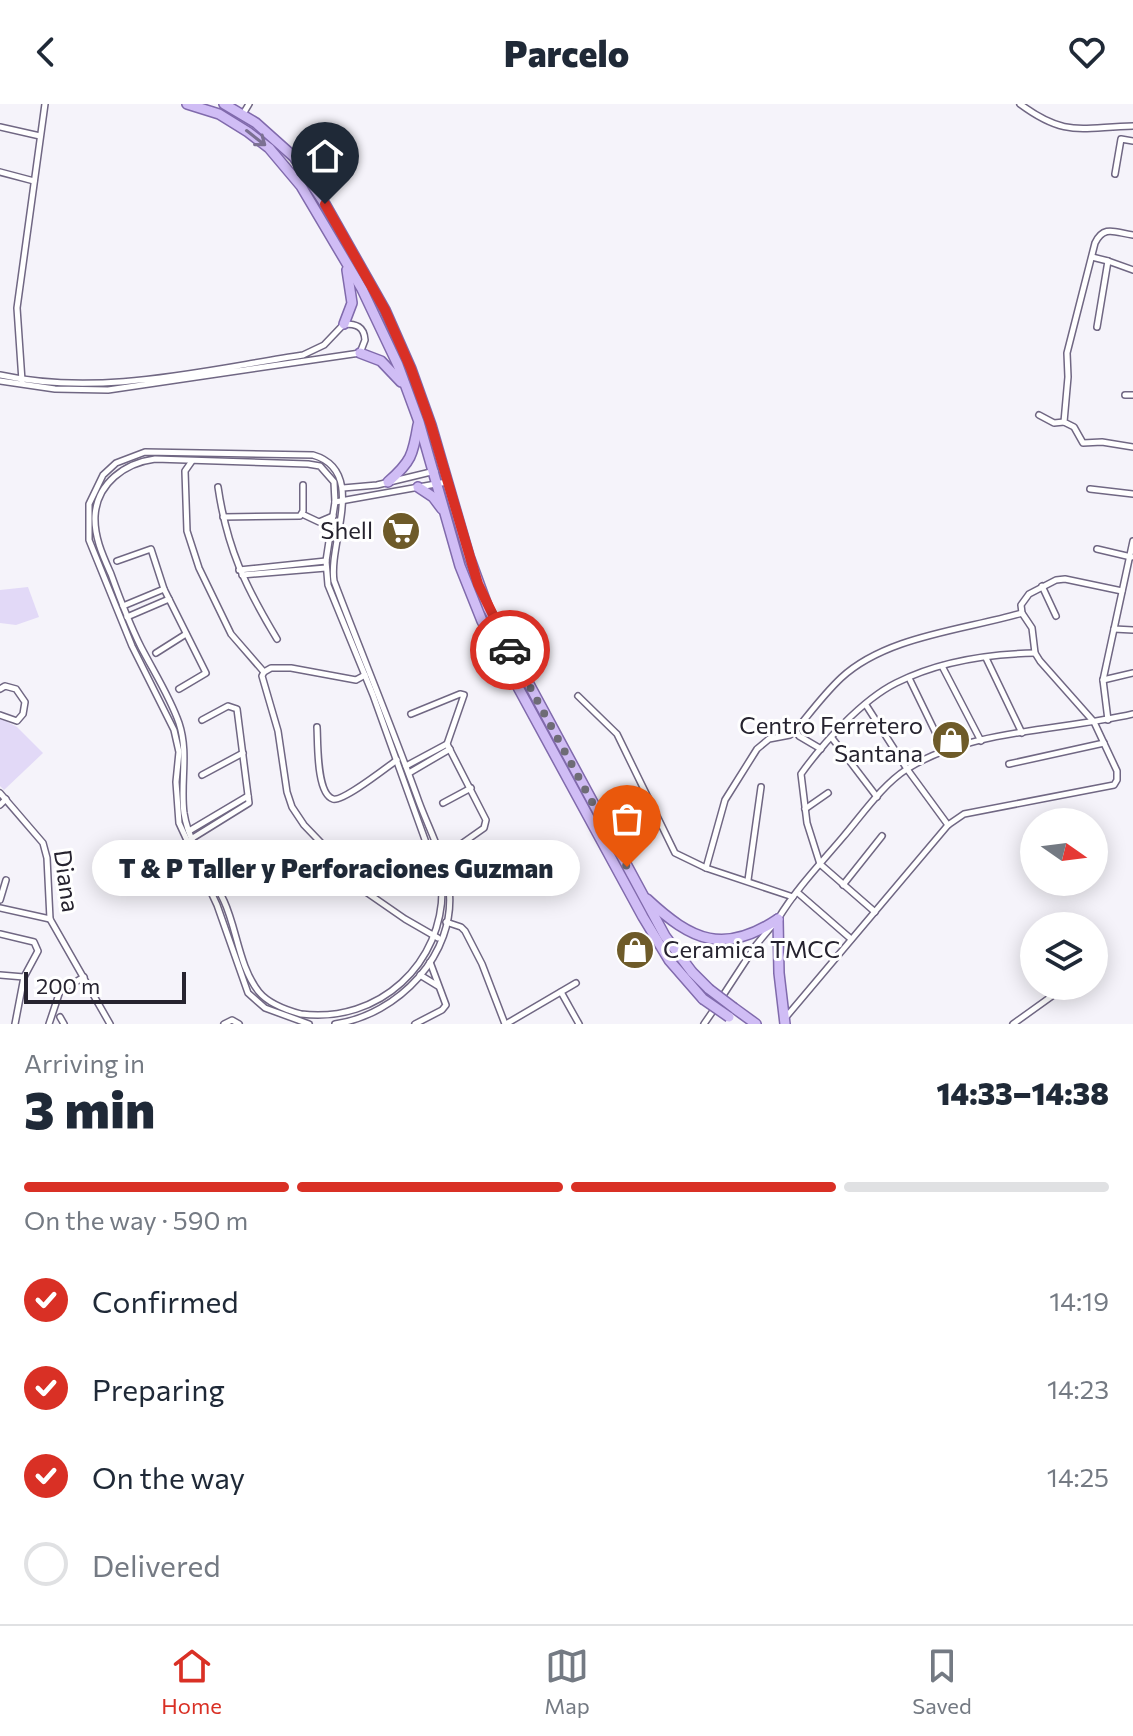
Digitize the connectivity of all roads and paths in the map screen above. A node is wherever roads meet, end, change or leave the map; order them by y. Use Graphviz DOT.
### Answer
graph roads {
  1 [pos="45,104"];
  2 [pos="187,104"];
  3 [pos="224,104"];
  4 [pos="249,104"];
  5 [pos="1020,104"];
  6 [pos="243,114"];
  7 [pos="1133,126"];
  8 [pos="0,127"];
  9 [pos="40,136"];
  10 [pos="1133,141"];
  11 [pos="0,172"];
  12 [pos="1115,174"];
  13 [pos="34,181"];
  14 [pos="1133,235"];
  15 [pos="1092,257"];
  16 [pos="1108,261"];
  17 [pos="345,262"];
  18 [pos="1133,270"];
  19 [pos="344,324"];
  20 [pos="1097,327"];
  21 [pos="360,353"];
  22 [pos="0,378"];
  23 [pos="22,383"];
  24 [pos="406,389"];
  25 [pos="1125,395"];
  26 [pos="1133,395"];
  27 [pos="1039,415"];
  28 [pos="419,422"];
  29 [pos="1064,422"];
  30 [pos="1133,447"];
  31 [pos="193,460"];
  32 [pos="439,470"];
  33 [pos="388,482"];
  34 [pos="442,482"];
  35 [pos="303,485"];
  36 [pos="376,485"];
  37 [pos="218,487"];
  38 [pos="418,487"];
  39 [pos="343,488"];
  40 [pos="335,489"];
  41 [pos="1090,489"];
  42 [pos="1133,494"];
  43 [pos="377,495"];
  44 [pos="343,500"];
  45 [pos="335,502"];
  46 [pos="302,514"];
  47 [pos="333,516"];
  48 [pos="223,517"];
  49 [pos="446,518"];
  50 [pos="1133,541"];
  51 [pos="1097,549"];
  52 [pos="1132,556"];
  53 [pos="117,561"];
  54 [pos="326,564"];
  55 [pos="240,572"];
  56 [pos="1042,586"];
  57 [pos="164,589"];
  58 [pos="1123,589"];
  59 [pos="1133,589"];
  60 [pos="169,599"];
  61 [pos="123,606"];
  62 [pos="1022,613"];
  63 [pos="1056,616"];
  64 [pos="127,617"];
  65 [pos="1114,629"];
  66 [pos="1133,630"];
  67 [pos="186,634"];
  68 [pos="277,639"];
  69 [pos="156,653"];
  70 [pos="1035,653"];
  71 [pos="986,658"];
  72 [pos="942,666"];
  73 [pos="264,672"];
  74 [pos="1133,673"];
  75 [pos="365,675"];
  76 [pos="909,678"];
  77 [pos="1103,680"];
  78 [pos="0,689"];
  79 [pos="179,689"];
  80 [pos="578,696"];
  81 [pos="866,705"];
  82 [pos="411,714"];
  83 [pos="1133,714"];
  84 [pos="0,715"];
  85 [pos="202,720"];
  86 [pos="1108,720"];
  87 [pos="1094,722"];
  88 [pos="317,727"];
  89 [pos="796,730"];
  90 [pos="1022,733"];
  91 [pos="832,738"];
  92 [pos="981,741"];
  93 [pos="1104,743"];
  94 [pos="449,746"];
  95 [pos="821,749"];
  96 [pos="945,752"];
  97 [pos="243,753"];
  98 [pos="397,760"];
  99 [pos="1009,764"];
  100 [pos="406,766"];
  101 [pos="907,769"];
  102 [pos="406,774"];
  103 [pos="202,775"];
  104 [pos="761,787"];
  105 [pos="471,788"];
  106 [pos="0,793"];
  107 [pos="828,793"];
  108 [pos="248,796"];
  109 [pos="877,797"];
  110 [pos="6,799"];
  111 [pos="443,803"];
  112 [pos="0,805"];
  113 [pos="805,809"];
  114 [pos="948,825"];
  115 [pos="189,831"];
  116 [pos="882,836"];
  117 [pos="191,839"];
  118 [pos="457,847"];
  119 [pos="820,864"];
  120 [pos="706,868"];
  121 [pos="6,880"];
  122 [pos="748,880"];
  123 [pos="843,885"];
  124 [pos="642,895"];
  125 [pos="795,895"];
  126 [pos="0,900"];
  127 [pos="0,908"];
  128 [pos="875,912"];
  129 [pos="50,919"];
  130 [pos="778,919"];
  131 [pos="446,922"];
  132 [pos="0,934"];
  133 [pos="438,938"];
  134 [pos="851,939"];
  135 [pos="430,962"];
  136 [pos="0,975"];
  137 [pos="420,975"];
  138 [pos="24,977"];
  139 [pos="84,977"];
  140 [pos="576,983"];
  141 [pos="439,987"];
  142 [pos="561,992"];
  143 [pos="1046,1000"];
  144 [pos="732,1013"];
  145 [pos="60,1017"];
  146 [pos="290,1021"];
  147 [pos="785,1021"];
  148 [pos="15,1024"];
  149 [pos="49,1024"];
  150 [pos="64,1024"];
  151 [pos="110,1024"];
  152 [pos="224,1024"];
  153 [pos="239,1024"];
  154 [pos="309,1024"];
  155 [pos="335,1024"];
  156 [pos="415,1024"];
  157 [pos="506,1024"];
  158 [pos="579,1024"];
  159 [pos="704,1024"];
  160 [pos="738,1024"];
  161 [pos="756,1024"];
  162 [pos="1013,1024"];
  1 -- 9 [label="street"];
  2 -- 17 [label="main road, one-way"];
  3 -- 6 [label="main road"];
  4 -- 6 [label="street"];
  5 -- 7 [label="street"];
  6 -- 32 [label="main road"];
  8 -- 9 [label="street"];
  9 -- 13 [label="street"];
  10 -- 12 [label="street"];
  11 -- 13 [label="street"];
  13 -- 23 [label="street"];
  14 -- 15 [label="street"];
  15 -- 16 [label="street"];
  15 -- 29 [label="street"];
  16 -- 18 [label="street"];
  16 -- 20 [label="street"];
  17 -- 19 [label="main road"];
  17 -- 24 [label="main road"];
  19 -- 21 [label="street"];
  19 -- 23 [label="street"];
  21 -- 23 [label="street"];
  21 -- 24 [label="main road"];
  22 -- 23 [label="street"];
  24 -- 28 [label="main road"];
  25 -- 26 [label="street"];
  27 -- 29 [label="street"];
  28 -- 32 [label="main road"];
  28 -- 33 [label="main road"];
  29 -- 30 [label="street"];
  31 -- 40 [label="street"];
  31 -- 61 [label="street"];
  31 -- 73 [label="street"];
  32 -- 33 [label="street"];
  32 -- 34 [label="main road"];
  33 -- 36 [label="street"];
  34 -- 38 [label="street"];
  34 -- 49 [label="main road"];
  34 -- 124 [label="main road"];
  35 -- 46 [label="street"];
  36 -- 39 [label="street"];
  36 -- 43 [label="street"];
  37 -- 48 [label="street"];
  38 -- 43 [label="street"];
  38 -- 49 [label="main road"];
  39 -- 40 [label="street"];
  39 -- 44 [label="street"];
  39 -- 146 [label="street"];
  40 -- 45 [label="street"];
  41 -- 42 [label="street"];
  43 -- 44 [label="street"];
  44 -- 45 [label="street"];
  44 -- 100 [label="street"];
  45 -- 47 [label="street"];
  46 -- 47 [label="street"];
  46 -- 48 [label="street"];
  47 -- 54 [label="street"];
  48 -- 55 [label="street"];
  49 -- 144 [label="main road, bridge"];
  50 -- 52 [label="street"];
  51 -- 52 [label="street"];
  52 -- 58 [label="street"];
  53 -- 57 [label="street"];
  54 -- 55 [label="street"];
  54 -- 75 [label="street"];
  55 -- 68 [label="street"];
  56 -- 58 [label="street"];
  56 -- 62 [label="street"];
  56 -- 63 [label="street"];
  57 -- 60 [label="street"];
  57 -- 61 [label="street"];
  58 -- 59 [label="street"];
  58 -- 65 [label="street"];
  60 -- 64 [label="street"];
  60 -- 67 [label="street"];
  61 -- 64 [label="street"];
  62 -- 70 [label="street"];
  62 -- 89 [label="street"];
  64 -- 115 [label="street"];
  65 -- 66 [label="street"];
  65 -- 77 [label="street"];
  67 -- 69 [label="street"];
  67 -- 79 [label="street"];
  70 -- 71 [label="street"];
  70 -- 87 [label="street"];
  71 -- 72 [label="street"];
  71 -- 90 [label="street"];
  72 -- 76 [label="street"];
  72 -- 92 [label="street"];
  73 -- 75 [label="street"];
  73 -- 133 [label="street"];
  74 -- 77 [label="street"];
  75 -- 98 [label="street"];
  76 -- 81 [label="street"];
  76 -- 96 [label="street"];
  77 -- 86 [label="street"];
  78 -- 84 [label="street"];
  80 -- 120 [label="street"];
  81 -- 91 [label="street"];
  81 -- 101 [label="street"];
  82 -- 94 [label="street"];
  83 -- 86 [label="street"];
  85 -- 97 [label="street"];
  86 -- 87 [label="street"];
  87 -- 90 [label="street"];
  87 -- 93 [label="street"];
  88 -- 98 [label="street"];
  89 -- 95 [label="street"];
  89 -- 120 [label="street"];
  90 -- 92 [label="street"];
  91 -- 95 [label="street"];
  91 -- 109 [label="street"];
  92 -- 96 [label="street"];
  93 -- 99 [label="street"];
  93 -- 114 [label="street"];
  94 -- 100 [label="street"];
  94 -- 102 [label="street"];
  94 -- 105 [label="street"];
  95 -- 113 [label="street"];
  96 -- 101 [label="street"];
  97 -- 103 [label="street"];
  97 -- 108 [label="street"];
  98 -- 102 [label="street"];
  100 -- 102 [label="street"];
  101 -- 109 [label="street"];
  101 -- 114 [label="street"];
  102 -- 131 [label="street"];
  102 -- 133 [label="street"];
  104 -- 122 [label="street"];
  105 -- 111 [label="street"];
  105 -- 118 [label="street"];
  106 -- 110 [label="street, Diana"];
  107 -- 113 [label="street"];
  108 -- 115 [label="street"];
  108 -- 117 [label="street"];
  109 -- 119 [label="street"];
  110 -- 112 [label="street"];
  110 -- 129 [label="street, Diana"];
  113 -- 119 [label="street"];
  114 -- 128 [label="street"];
  115 -- 117 [label="street"];
  116 -- 123 [label="street"];
  117 -- 133 [label="street"];
  119 -- 123 [label="street"];
  119 -- 125 [label="street"];
  120 -- 122 [label="street"];
  121 -- 126 [label="street"];
  122 -- 125 [label="street"];
  123 -- 128 [label="street"];
  124 -- 130 [label="main road"];
  124 -- 144 [label="main road, bridge"];
  125 -- 130 [label="street"];
  125 -- 134 [label="street"];
  127 -- 129 [label="street"];
  128 -- 134 [label="street"];
  129 -- 139 [label="street, Diana"];
  130 -- 147 [label="main road"];
  130 -- 159 [label="street"];
  131 -- 133 [label="street"];
  131 -- 157 [label="street"];
  132 -- 138 [label="street"];
  133 -- 135 [label="street"];
  134 -- 147 [label="street"];
  135 -- 137 [label="street"];
  135 -- 141 [label="street"];
  136 -- 138 [label="street"];
  137 -- 141 [label="street"];
  137 -- 155 [label="street"];
  138 -- 148 [label="street"];
  139 -- 149 [label="street"];
  139 -- 151 [label="street, Diana"];
  140 -- 142 [label="street"];
  141 -- 156 [label="street"];
  142 -- 157 [label="street"];
  142 -- 158 [label="street"];
  143 -- 162 [label="street"];
  144 -- 160 [label="main road"];
  144 -- 161 [label="main road"];
  145 -- 150 [label="street"];
  146 -- 154 [label="street"];
  152 -- 153 [label="street"];
}
